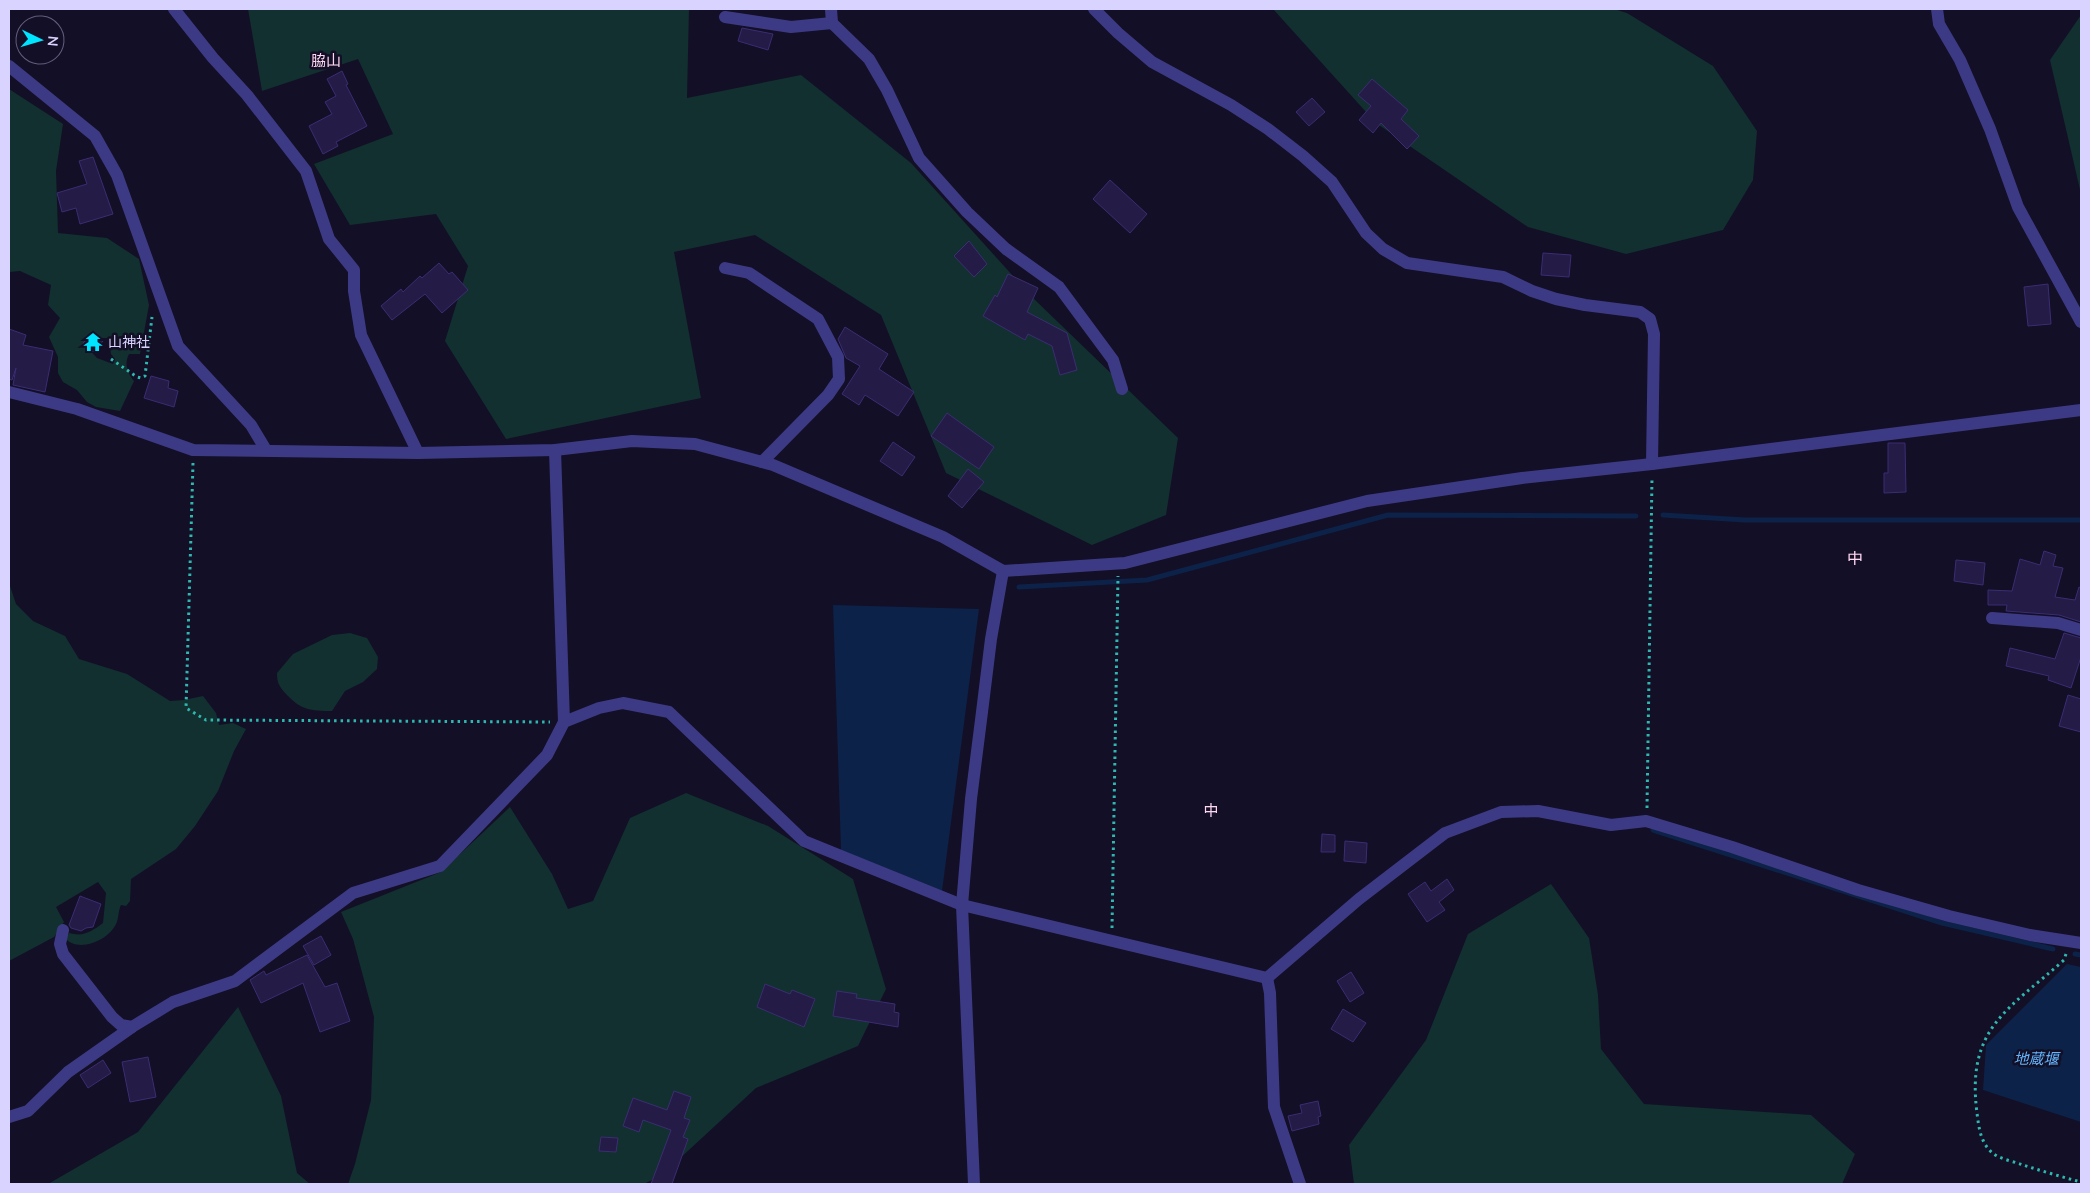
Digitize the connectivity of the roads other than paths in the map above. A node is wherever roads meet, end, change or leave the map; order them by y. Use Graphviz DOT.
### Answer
graph roads {
  1 [pos="174,9"];
  2 [pos="831,9"];
  3 [pos="1094,9"];
  4 [pos="1937,9"];
  5 [pos="725,17"];
  6 [pos="832,22"];
  7 [pos="9,66"];
  8 [pos="725,268"];
  9 [pos="2081,322"];
  10 [pos="1122,389"];
  11 [pos="9,392"];
  12 [pos="2081,410"];
  13 [pos="266,450"];
  14 [pos="555,450"];
  15 [pos="418,453"];
  16 [pos="762,462"];
  17 [pos="1652,464"];
  18 [pos="1003,571"];
  19 [pos="1992,618"];
  20 [pos="2081,630"];
  21 [pos="564,722"];
  22 [pos="962,905"];
  23 [pos="63,930"];
  24 [pos="2081,943"];
  25 [pos="1267,978"];
  26 [pos="132,1027"];
  27 [pos="9,1117"];
  28 [pos="974,1184"];
  29 [pos="1300,1184"];
  1 -- 15 [label="street"];
  2 -- 6 [label="street"];
  3 -- 17 [label="street"];
  4 -- 9 [label="street"];
  5 -- 6 [label="street"];
  6 -- 10 [label="street"];
  7 -- 13 [label="street"];
  8 -- 16 [label="street"];
  11 -- 13 [label="street"];
  12 -- 17 [label="street"];
  13 -- 15 [label="street"];
  14 -- 15 [label="street"];
  14 -- 16 [label="street"];
  14 -- 21 [label="street"];
  16 -- 18 [label="street"];
  17 -- 18 [label="street"];
  18 -- 22 [label="street"];
  19 -- 20 [label="street"];
  21 -- 22 [label="street"];
  21 -- 26 [label="street"];
  22 -- 25 [label="street"];
  22 -- 28 [label="street"];
  23 -- 26 [label="street"];
  24 -- 25 [label="street"];
  25 -- 29 [label="street"];
  26 -- 27 [label="street"];
}
